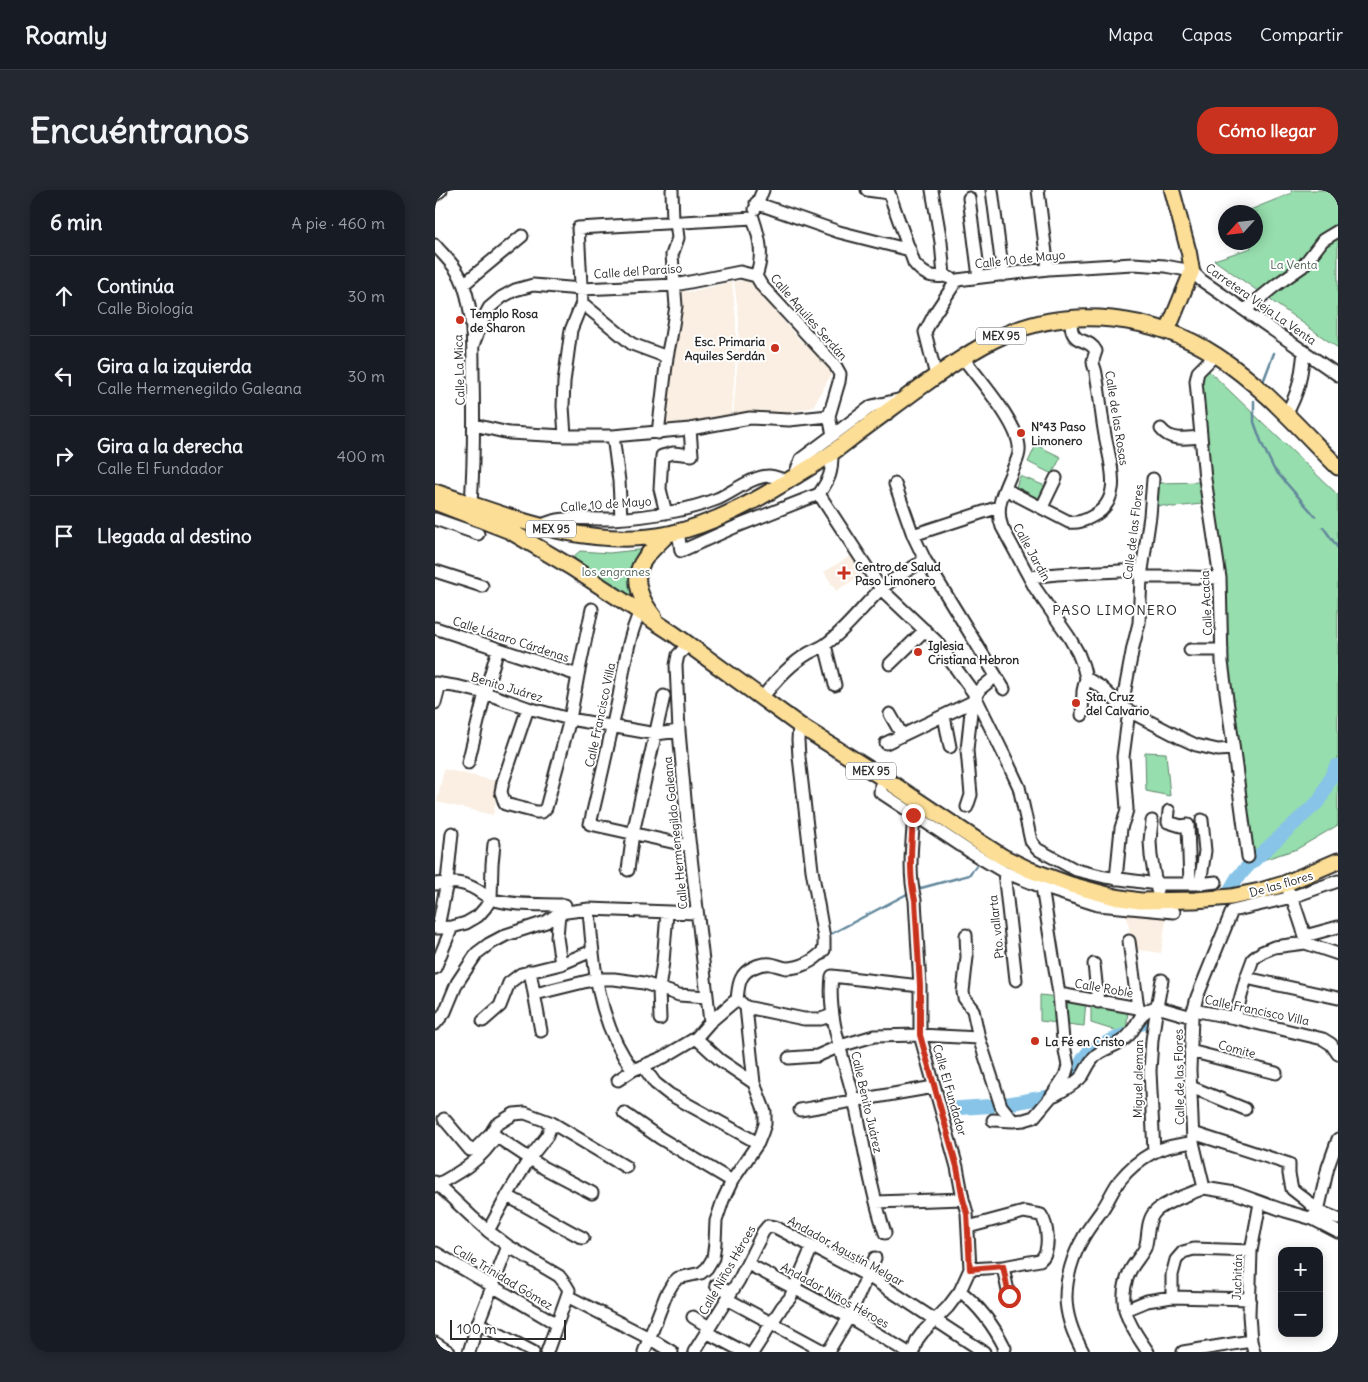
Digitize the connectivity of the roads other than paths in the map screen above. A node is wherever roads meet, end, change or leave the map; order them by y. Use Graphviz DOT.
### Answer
graph roads {
  1 [pos="441,190"];
  2 [pos="672,190"];
  3 [pos="763,190"];
  4 [pos="867,190"];
  5 [pos="932,190"];
  6 [pos="992,190"];
  7 [pos="1038,190"];
  8 [pos="1172,190"];
  9 [pos="888,191"];
  10 [pos="435,195"];
  11 [pos="969,198"];
  12 [pos="756,204"];
  13 [pos="753,218"];
  14 [pos="675,222"];
  15 [pos="1338,231"];
  16 [pos="523,236"];
  17 [pos="435,245"];
  18 [pos="911,250"];
  19 [pos="1048,269"];
  20 [pos="1192,271"];
  21 [pos="1003,275"];
  22 [pos="756,276"];
  23 [pos="944,276"];
  24 [pos="979,277"];
  25 [pos="957,280"];
  26 [pos="464,284"];
  27 [pos="675,285"];
  28 [pos="581,289"];
  29 [pos="582,303"];
  30 [pos="1245,310"];
  31 [pos="1071,318"];
  32 [pos="1167,332"];
  33 [pos="473,345"];
  34 [pos="1304,351"];
  35 [pos="1215,355"];
  36 [pos="667,357"];
  37 [pos="963,358"];
  38 [pos="1338,375"];
  39 [pos="937,376"];
  40 [pos="906,398"];
  41 [pos="1286,415"];
  42 [pos="829,416"];
  43 [pos="474,425"];
  44 [pos="690,429"];
  45 [pos="1161,429"];
  46 [pos="658,433"];
  47 [pos="833,435"];
  48 [pos="565,436"];
  49 [pos="613,436"];
  50 [pos="1201,437"];
  51 [pos="832,453"];
  52 [pos="1338,467"];
  53 [pos="1056,478"];
  54 [pos="791,479"];
  55 [pos="1153,479"];
  56 [pos="895,484"];
  57 [pos="1005,489"];
  58 [pos="819,494"];
  59 [pos="437,500"];
  60 [pos="471,504"];
  61 [pos="999,507"];
  62 [pos="1042,507"];
  63 [pos="666,513"];
  64 [pos="621,518"];
  65 [pos="435,520"];
  66 [pos="540,526"];
  67 [pos="673,532"];
  68 [pos="478,534"];
  69 [pos="913,534"];
  70 [pos="925,560"];
  71 [pos="435,571"];
  72 [pos="1141,573"];
  73 [pos="1029,577"];
  74 [pos="1220,578"];
  75 [pos="482,586"];
  76 [pos="881,589"];
  77 [pos="592,609"];
  78 [pos="640,612"];
  79 [pos="658,623"];
  80 [pos="435,628"];
  81 [pos="925,630"];
  82 [pos="689,645"];
  83 [pos="825,645"];
  84 [pos="498,650"];
  85 [pos="1190,650"];
  86 [pos="1222,650"];
  87 [pos="890,664"];
  88 [pos="578,675"];
  89 [pos="996,676"];
  90 [pos="1086,678"];
  91 [pos="438,683"];
  92 [pos="835,685"];
  93 [pos="1004,689"];
  94 [pos="485,693"];
  95 [pos="664,696"];
  96 [pos="762,698"];
  97 [pos="973,699"];
  98 [pos="435,703"];
  99 [pos="528,708"];
  100 [pos="1126,709"];
  101 [pos="890,714"];
  102 [pos="1082,715"];
  103 [pos="944,716"];
  104 [pos="570,720"];
  105 [pos="799,724"];
  106 [pos="613,726"];
  107 [pos="679,731"];
  108 [pos="656,734"];
  109 [pos="902,735"];
  110 [pos="886,743"];
  111 [pos="950,747"];
  112 [pos="1233,749"];
  113 [pos="468,763"];
  114 [pos="882,778"];
  115 [pos="967,808"];
  116 [pos="1169,811"];
  117 [pos="913,815"];
  118 [pos="1202,820"];
  119 [pos="1152,821"];
  120 [pos="451,833"];
  121 [pos="633,833"];
  122 [pos="494,844"];
  123 [pos="690,846"];
  124 [pos="1249,857"];
  125 [pos="1338,861"];
  126 [pos="628,870"];
  127 [pos="1004,872"];
  128 [pos="1117,879"];
  129 [pos="1338,881"];
  130 [pos="447,882"];
  131 [pos="1216,882"];
  132 [pos="435,884"];
  133 [pos="1157,884"];
  134 [pos="1195,884"];
  135 [pos="1041,887"];
  136 [pos="1288,891"];
  137 [pos="491,899"];
  138 [pos="1159,901"];
  139 [pos="562,909"];
  140 [pos="589,909"];
  141 [pos="1232,911"];
  142 [pos="1174,912"];
  143 [pos="667,913"];
  144 [pos="697,914"];
  145 [pos="452,927"];
  146 [pos="1338,927"];
  147 [pos="436,928"];
  148 [pos="966,935"];
  149 [pos="1305,939"];
  150 [pos="1129,941"];
  151 [pos="593,951"];
  152 [pos="1338,954"];
  153 [pos="561,964"];
  154 [pos="1094,964"];
  155 [pos="435,968"];
  156 [pos="530,971"];
  157 [pos="1246,978"];
  158 [pos="596,979"];
  159 [pos="1016,980"];
  160 [pos="1162,980"];
  161 [pos="920,986"];
  162 [pos="659,989"];
  163 [pos="535,994"];
  164 [pos="1059,994"];
  165 [pos="707,997"];
  166 [pos="1338,998"];
  167 [pos="737,999"];
  168 [pos="1099,1002"];
  169 [pos="747,1007"];
  170 [pos="1157,1007"];
  171 [pos="1141,1010"];
  172 [pos="1193,1014"];
  173 [pos="832,1015"];
  174 [pos="1235,1018"];
  175 [pos="660,1019"];
  176 [pos="483,1021"];
  177 [pos="710,1022"];
  178 [pos="435,1024"];
  179 [pos="541,1031"];
  180 [pos="920,1035"];
  181 [pos="696,1038"];
  182 [pos="979,1038"];
  183 [pos="840,1046"];
  184 [pos="1190,1051"];
  185 [pos="1338,1054"];
  186 [pos="789,1058"];
  187 [pos="638,1068"];
  188 [pos="1276,1073"];
  189 [pos="618,1080"];
  190 [pos="754,1083"];
  191 [pos="935,1088"];
  192 [pos="1191,1088"];
  193 [pos="1051,1097"];
  194 [pos="854,1102"];
  195 [pos="1245,1109"];
  196 [pos="800,1110"];
  197 [pos="624,1113"];
  198 [pos="444,1119"];
  199 [pos="993,1120"];
  200 [pos="1013,1121"];
  201 [pos="552,1123"];
  202 [pos="494,1135"];
  203 [pos="1193,1138"];
  204 [pos="1338,1139"];
  205 [pos="758,1144"];
  206 [pos="1154,1152"];
  207 [pos="529,1159"];
  208 [pos="626,1167"];
  209 [pos="1333,1168"];
  210 [pos="732,1181"];
  211 [pos="436,1184"];
  212 [pos="1204,1188"];
  213 [pos="592,1193"];
  214 [pos="507,1196"];
  215 [pos="963,1199"];
  216 [pos="877,1202"];
  217 [pos="1260,1203"];
  218 [pos="1315,1215"];
  219 [pos="1338,1219"];
  220 [pos="768,1226"];
  221 [pos="968,1227"];
  222 [pos="489,1231"];
  223 [pos="1338,1232"];
  224 [pos="885,1233"];
  225 [pos="583,1238"];
  226 [pos="507,1246"];
  227 [pos="812,1247"];
  228 [pos="1251,1251"];
  229 [pos="436,1254"];
  230 [pos="875,1258"];
  231 [pos="748,1264"];
  232 [pos="1003,1266"];
  233 [pos="970,1269"];
  234 [pos="868,1276"];
  235 [pos="716,1285"];
  236 [pos="492,1286"];
  237 [pos="795,1288"];
  238 [pos="960,1291"];
  239 [pos="567,1296"];
  240 [pos="729,1296"];
  241 [pos="1009,1296"];
  242 [pos="1172,1297"];
  243 [pos="1250,1299"];
  244 [pos="1125,1310"];
  245 [pos="693,1317"];
  246 [pos="849,1317"];
  247 [pos="935,1320"];
  248 [pos="478,1323"];
  249 [pos="557,1324"];
  250 [pos="771,1324"];
  251 [pos="708,1329"];
  252 [pos="649,1338"];
  253 [pos="435,1343"];
  254 [pos="1253,1346"];
  255 [pos="1081,1351"];
  256 [pos="449,1352"];
  257 [pos="469,1352"];
  258 [pos="533,1352"];
  259 [pos="547,1352"];
  260 [pos="644,1352"];
  261 [pos="672,1352"];
  262 [pos="694,1352"];
  263 [pos="744,1352"];
  264 [pos="753,1352"];
  265 [pos="827,1352"];
  266 [pos="907,1352"];
  267 [pos="913,1352"];
  268 [pos="984,1352"];
  269 [pos="1003,1352"];
  270 [pos="1148,1352"];
  271 [pos="1183,1352"];
  1 -- 10 [label="street"];
  2 -- 14 [label="street"];
  3 -- 12 [label="street"];
  4 -- 9 [label="street"];
  5 -- 23 [label="street"];
  6 -- 21 [label="street"];
  7 -- 19 [label="street"];
  8 -- 20 [label="main road"];
  9 -- 18 [label="street"];
  11 -- 24 [label="street"];
  12 -- 13 [label="street"];
  12 -- 18 [label="street"];
  13 -- 14 [label="street"];
  13 -- 22 [label="street, Calle Aquiles Serdán"];
  14 -- 27 [label="street"];
  14 -- 28 [label="street"];
  15 -- 30 [label="street"];
  16 -- 26 [label="street"];
  17 -- 26 [label="street, Calle La Mica"];
  18 -- 23 [label="street"];
  19 -- 20 [label="street, Calle 10 de Mayo"];
  19 -- 21 [label="street, Calle 10 de Mayo"];
  20 -- 30 [label="street, Carretera Vieja La Venta"];
  20 -- 32 [label="main road"];
  21 -- 24 [label="street, Calle 10 de Mayo"];
  22 -- 27 [label="street, Calle del Paraíso"];
  22 -- 42 [label="street, Calle Aquiles Serdán"];
  23 -- 25 [label="street"];
  24 -- 25 [label="street, Calle 10 de Mayo"];
  25 -- 39 [label="street"];
  26 -- 33 [label="street, Calle La Mica"];
  27 -- 28 [label="street, Calle del Paraíso"];
  27 -- 36 [label="street"];
  28 -- 29 [label="street"];
  28 -- 33 [label="street, Calle del Paraíso"];
  29 -- 36 [label="street"];
  29 -- 48 [label="street"];
  30 -- 34 [label="street, Carretera Vieja La Venta"];
  31 -- 32 [label="highway, MEX 95"];
  31 -- 37 [label="highway, MEX 95"];
  31 -- 62 [label="street, Calle de las Rosas"];
  32 -- 35 [label="highway, MEX 95"];
  33 -- 43 [label="street, Calle La Mica"];
  34 -- 38 [label="street, Carretera Vieja La Venta"];
  34 -- 41 [label="street"];
  35 -- 41 [label="highway, MEX 95"];
  35 -- 50 [label="street, Calle Acacia"];
  36 -- 46 [label="street"];
  37 -- 39 [label="highway, MEX 95"];
  37 -- 57 [label="street, Calle Jardín"];
  39 -- 40 [label="highway, MEX 95"];
  40 -- 47 [label="street"];
  40 -- 51 [label="highway, MEX 95"];
  41 -- 52 [label="highway, MEX 95"];
  42 -- 44 [label="street"];
  42 -- 47 [label="street, Calle Aquiles Serdán"];
  43 -- 48 [label="street"];
  43 -- 60 [label="street, Calle La Mica"];
  44 -- 46 [label="street"];
  44 -- 63 [label="street"];
  45 -- 50 [label="street"];
  46 -- 49 [label="street"];
  47 -- 54 [label="street"];
  48 -- 49 [label="street"];
  49 -- 64 [label="street"];
  50 -- 74 [label="street, Calle Acacia"];
  51 -- 54 [label="highway, MEX 95"];
  51 -- 58 [label="street"];
  53 -- 62 [label="street"];
  54 -- 63 [label="street, Calle 10 de Mayo"];
  54 -- 67 [label="highway, MEX 95"];
  55 -- 72 [label="street, Calle de las Flores"];
  56 -- 69 [label="street"];
  57 -- 61 [label="street, Calle Jardín"];
  57 -- 62 [label="street"];
  58 -- 67 [label="street"];
  58 -- 76 [label="street"];
  59 -- 60 [label="highway, MEX 95"];
  59 -- 65 [label="street"];
  59 -- 78 [label="highway, MEX 95"];
  60 -- 66 [label="highway, MEX 95"];
  61 -- 69 [label="street"];
  61 -- 73 [label="street, Calle Jardín"];
  63 -- 64 [label="street, Calle 10 de Mayo"];
  64 -- 66 [label="street, Calle 10 de Mayo"];
  65 -- 68 [label="street"];
  66 -- 67 [label="highway, MEX 95"];
  67 -- 79 [label="highway"];
  69 -- 70 [label="street"];
  70 -- 76 [label="street"];
  70 -- 89 [label="street"];
  71 -- 75 [label="street"];
  72 -- 73 [label="street"];
  72 -- 74 [label="street"];
  72 -- 100 [label="street, Calle de las Flores"];
  73 -- 90 [label="street, Calle Jardín"];
  74 -- 86 [label="street, Calle Acacia"];
  76 -- 81 [label="street"];
  76 -- 83 [label="street"];
  77 -- 88 [label="street"];
  78 -- 79 [label="highway, MEX 95"];
  78 -- 106 [label="street, Calle Francisco Villa"];
  79 -- 82 [label="highway, MEX 95"];
  80 -- 84 [label="street, Calle Lázaro Cárdenas"];
  81 -- 87 [label="street"];
  81 -- 97 [label="street"];
  82 -- 96 [label="highway, MEX 95"];
  82 -- 107 [label="street, Calle Hermenegildo Galeana"];
  83 -- 92 [label="street"];
  83 -- 96 [label="street"];
  84 -- 88 [label="street, Calle Lázaro Cárdenas"];
  84 -- 94 [label="street"];
  85 -- 86 [label="street"];
  86 -- 112 [label="street, Calle Acacia"];
  88 -- 104 [label="street"];
  89 -- 93 [label="street"];
  89 -- 97 [label="street"];
  90 -- 100 [label="street"];
  90 -- 102 [label="street"];
  91 -- 94 [label="street, Benito Juárez"];
  91 -- 98 [label="street"];
  94 -- 99 [label="street, Benito Juárez"];
  94 -- 113 [label="street"];
  95 -- 108 [label="street"];
  96 -- 105 [label="highway, MEX 95"];
  97 -- 103 [label="street"];
  97 -- 115 [label="street"];
  97 -- 128 [label="street"];
  99 -- 104 [label="street, Benito Juárez"];
  99 -- 104 [label="street"];
  100 -- 112 [label="street"];
  100 -- 128 [label="street, Calle de las Flores"];
  101 -- 109 [label="street"];
  103 -- 109 [label="street"];
  103 -- 111 [label="street"];
  104 -- 106 [label="street, Benito Juárez"];
  105 -- 114 [label="highway, MEX 95"];
  105 -- 167 [label="street"];
  106 -- 108 [label="street, Benito Juárez"];
  106 -- 121 [label="street, Calle Francisco Villa"];
  107 -- 108 [label="street, Benito Juárez"];
  107 -- 123 [label="street, Calle Hermenegildo Galeana"];
  108 -- 121 [label="street"];
  109 -- 110 [label="street"];
  112 -- 124 [label="street, Calle Acacia"];
  114 -- 117 [label="street"];
  114 -- 138 [label="highway, MEX 95"];
  116 -- 134 [label="street"];
  117 -- 127 [label="street"];
  117 -- 161 [label="street, Calle El Fundador"];
  118 -- 134 [label="street"];
  119 -- 133 [label="street"];
  120 -- 130 [label="street"];
  121 -- 123 [label="street"];
  121 -- 126 [label="street"];
  122 -- 137 [label="street"];
  123 -- 144 [label="street, Calle Hermenegildo Galeana"];
  125 -- 136 [label="highway, MEX 95"];
  127 -- 135 [label="street"];
  127 -- 159 [label="street, Pto. vallarta"];
  128 -- 133 [label="street"];
  129 -- 136 [label="street, De las flores"];
  130 -- 132 [label="street"];
  130 -- 137 [label="street"];
  130 -- 147 [label="street"];
  131 -- 134 [label="street"];
  133 -- 134 [label="street"];
  133 -- 138 [label="street"];
  135 -- 142 [label="street"];
  135 -- 164 [label="street"];
  136 -- 138 [label="highway, MEX 95"];
  136 -- 141 [label="street, De las flores"];
  136 -- 149 [label="street"];
  137 -- 139 [label="street"];
  137 -- 145 [label="street"];
  139 -- 140 [label="street"];
  139 -- 153 [label="street"];
  139 -- 178 [label="street"];
  140 -- 143 [label="street"];
  140 -- 151 [label="street"];
  141 -- 172 [label="street, Calle de las Flores"];
  143 -- 144 [label="street"];
  143 -- 162 [label="street"];
  144 -- 165 [label="street, Calle Hermenegildo Galeana"];
  145 -- 147 [label="street"];
  145 -- 155 [label="street"];
  146 -- 149 [label="street"];
  148 -- 182 [label="street"];
  149 -- 152 [label="street"];
  149 -- 157 [label="street"];
  150 -- 171 [label="street"];
  151 -- 153 [label="street"];
  151 -- 158 [label="street"];
  153 -- 156 [label="street"];
  154 -- 168 [label="street"];
  156 -- 163 [label="street"];
  156 -- 176 [label="street"];
  157 -- 166 [label="street"];
  157 -- 174 [label="street"];
  158 -- 162 [label="street"];
  158 -- 163 [label="street"];
  158 -- 187 [label="street"];
  160 -- 170 [label="street, Miguel aleman"];
  161 -- 173 [label="street, Calle Benito Juárez"];
  161 -- 180 [label="street, Calle El Fundador"];
  162 -- 165 [label="street"];
  162 -- 175 [label="street"];
  163 -- 179 [label="street"];
  164 -- 168 [label="street, Calle Roble"];
  164 -- 193 [label="street"];
  165 -- 177 [label="street, Calle Hermenegildo Galeana"];
  167 -- 169 [label="street"];
  167 -- 177 [label="street"];
  168 -- 171 [label="street, Calle Roble"];
  169 -- 173 [label="street"];
  169 -- 190 [label="street"];
  170 -- 171 [label="street"];
  170 -- 172 [label="street, Calle Francisco Villa"];
  170 -- 206 [label="street, Miguel aleman"];
  171 -- 193 [label="street"];
  172 -- 174 [label="street, Calle Francisco Villa"];
  172 -- 184 [label="street, Calle de las Flores"];
  173 -- 183 [label="street, Calle Benito Juárez"];
  174 -- 185 [label="street, Calle Francisco Villa"];
  177 -- 181 [label="street"];
  180 -- 182 [label="street"];
  180 -- 183 [label="street"];
  180 -- 191 [label="street, Calle El Fundador"];
  181 -- 187 [label="street"];
  181 -- 190 [label="street"];
  182 -- 200 [label="street"];
  183 -- 186 [label="street"];
  183 -- 194 [label="street, Calle Benito Juárez"];
  184 -- 188 [label="street, Comite"];
  184 -- 192 [label="street, Calle de las Flores"];
  187 -- 189 [label="street"];
  187 -- 205 [label="street"];
  190 -- 205 [label="street"];
  191 -- 194 [label="street"];
  191 -- 215 [label="street, Calle El Fundador"];
  192 -- 195 [label="street"];
  192 -- 203 [label="street, Calle de las Flores"];
  193 -- 200 [label="street"];
  194 -- 196 [label="street"];
  194 -- 216 [label="street, Calle Benito Juárez"];
  197 -- 210 [label="street"];
  198 -- 202 [label="street"];
  199 -- 200 [label="street"];
  201 -- 202 [label="street"];
  201 -- 207 [label="street"];
  201 -- 208 [label="street"];
  202 -- 207 [label="street"];
  202 -- 211 [label="street"];
  203 -- 206 [label="street"];
  203 -- 212 [label="street, Calle de las Flores"];
  203 -- 218 [label="street"];
  204 -- 209 [label="street"];
  205 -- 210 [label="street"];
  206 -- 255 [label="street"];
  207 -- 213 [label="street"];
  207 -- 214 [label="street"];
  209 -- 218 [label="street"];
  210 -- 252 [label="street"];
  211 -- 222 [label="street"];
  212 -- 217 [label="street"];
  212 -- 244 [label="street"];
  214 -- 222 [label="street"];
  214 -- 225 [label="street"];
  215 -- 216 [label="street"];
  215 -- 221 [label="street, Calle El Fundador"];
  216 -- 224 [label="street, Calle Benito Juárez"];
  217 -- 218 [label="street"];
  217 -- 228 [label="street, Juchitán"];
  218 -- 219 [label="street"];
  218 -- 223 [label="street"];
  220 -- 227 [label="street, Andador Agustín Melgar"];
  220 -- 231 [label="street, Calle Niños Héroes"];
  221 -- 232 [label="street"];
  221 -- 233 [label="street, Calle El Fundador"];
  222 -- 226 [label="street"];
  226 -- 236 [label="street"];
  226 -- 239 [label="street"];
  227 -- 234 [label="street, Andador Agustín Melgar"];
  227 -- 237 [label="street"];
  228 -- 242 [label="street"];
  228 -- 243 [label="street, Juchitán"];
  229 -- 236 [label="street, Calle Trinidad Gómez"];
  230 -- 234 [label="street"];
  231 -- 237 [label="street, Andador Niños Héroes"];
  231 -- 240 [label="street, Calle Niños Héroes"];
  232 -- 233 [label="street"];
  232 -- 241 [label="street"];
  233 -- 238 [label="street, Calle El Fundador"];
  234 -- 246 [label="street"];
  234 -- 247 [label="street, Andador Agustín Melgar"];
  235 -- 240 [label="street"];
  236 -- 248 [label="street"];
  236 -- 249 [label="street, Calle Trinidad Gómez"];
  237 -- 246 [label="street, Andador Niños Héroes"];
  237 -- 250 [label="street"];
  238 -- 247 [label="street, Calle El Fundador"];
  238 -- 269 [label="street"];
  239 -- 249 [label="street"];
  239 -- 252 [label="street"];
  240 -- 250 [label="street"];
  240 -- 251 [label="street, Calle Niños Héroes"];
  242 -- 243 [label="street"];
  242 -- 244 [label="street"];
  243 -- 254 [label="street, Juchitán"];
  244 -- 270 [label="street"];
  245 -- 251 [label="street"];
  246 -- 265 [label="street"];
  246 -- 266 [label="street, Andador Niños Héroes"];
  247 -- 267 [label="street, Calle El Fundador"];
  247 -- 268 [label="street, Andador Agustín Melgar"];
  248 -- 257 [label="street"];
  248 -- 258 [label="street"];
  249 -- 259 [label="street"];
  250 -- 264 [label="street"];
  250 -- 265 [label="street"];
  251 -- 262 [label="street, Calle Niños Héroes"];
  251 -- 263 [label="street"];
  252 -- 260 [label="street"];
  252 -- 261 [label="street"];
  253 -- 256 [label="street"];
  254 -- 271 [label="street"];
}
